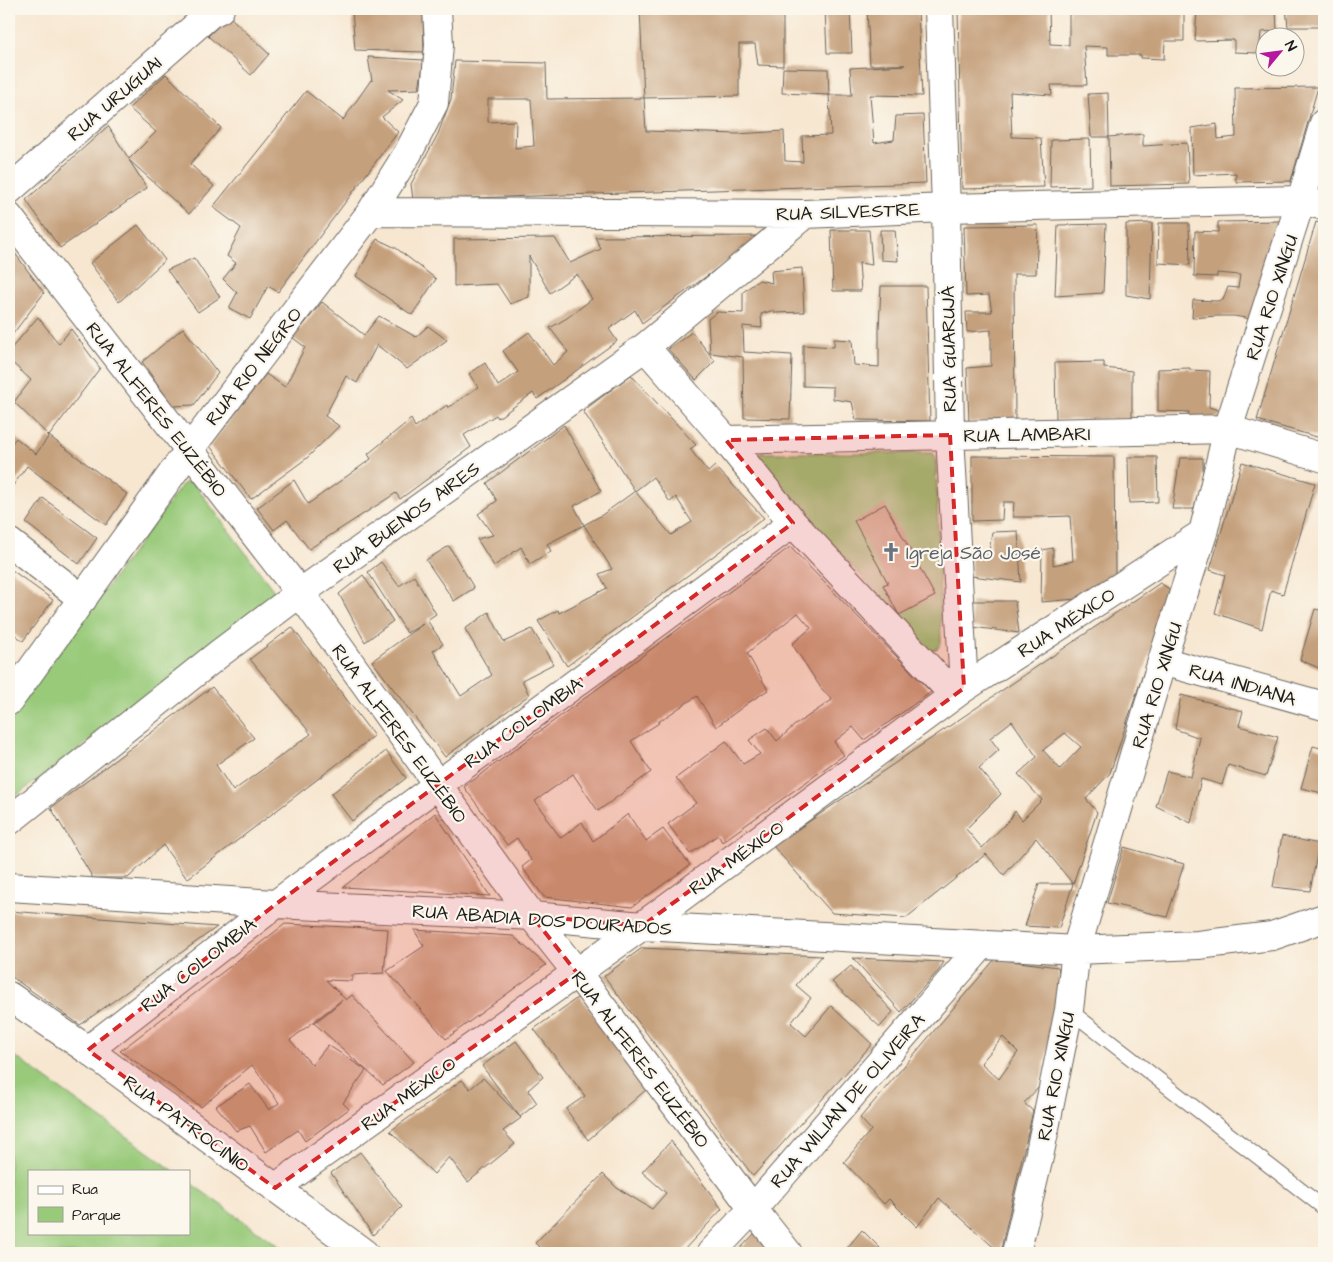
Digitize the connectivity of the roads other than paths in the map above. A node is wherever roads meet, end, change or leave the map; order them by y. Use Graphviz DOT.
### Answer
graph roads {
  1 [pos="220,9"];
  2 [pos="437,9"];
  3 [pos="938,9"];
  4 [pos="1324,124"];
  5 [pos="9,190"];
  6 [pos="1313,203"];
  7 [pos="946,208"];
  8 [pos="371,212"];
  9 [pos="805,214"];
  10 [pos="9,217"];
  11 [pos="644,347"];
  12 [pos="1228,429"];
  13 [pos="950,435"];
  14 [pos="726,440"];
  15 [pos="188,450"];
  16 [pos="1324,458"];
  17 [pos="792,523"];
  18 [pos="1203,533"];
  19 [pos="9,542"];
  20 [pos="300,593"];
  21 [pos="83,599"];
  22 [pos="1162,661"];
  23 [pos="959,692"];
  24 [pos="9,701"];
  25 [pos="1324,706"];
  26 [pos="437,785"];
  27 [pos="9,821"];
  28 [pos="9,887"];
  29 [pos="276,904"];
  30 [pos="532,916"];
  31 [pos="1324,918"];
  32 [pos="642,926"];
  33 [pos="982,945"];
  34 [pos="1076,950"];
  35 [pos="577,973"];
  36 [pos="9,996"];
  37 [pos="1069,1010"];
  38 [pos="88,1050"];
  39 [pos="275,1188"];
  40 [pos="1324,1208"];
  41 [pos="753,1209"];
  42 [pos="364,1253"];
  43 [pos="712,1253"];
  44 [pos="788,1253"];
  45 [pos="1016,1253"];
  1 -- 5 [label="street, RUA URUGUAI"];
  2 -- 8 [label="street, RUA RIO NEGRO"];
  3 -- 7 [label="street, RUA GUARUJÁ"];
  4 -- 6 [label="street, RUA RIO XINGU"];
  6 -- 7 [label="street, RUA SILVESTRE"];
  6 -- 12 [label="street, RUA RIO XINGU"];
  7 -- 9 [label="street, RUA SILVESTRE"];
  7 -- 13 [label="street, RUA GUARUJÁ"];
  8 -- 9 [label="street, RUA SILVESTRE"];
  8 -- 15 [label="street, RUA RIO NEGRO"];
  9 -- 11 [label="street, RUA BUENOS AIRES"];
  10 -- 15 [label="street, RUA ALFERES EUZÉBIO"];
  11 -- 14 [label="street"];
  11 -- 20 [label="street, RUA BUENOS AIRES"];
  12 -- 13 [label="street, RUA LAMBARI"];
  12 -- 16 [label="street, RUA LAMBARI"];
  12 -- 18 [label="street, RUA RIO XINGU"];
  13 -- 14 [label="street, RUA LAMBARI"];
  13 -- 23 [label="street, RUA GUARUJÁ"];
  14 -- 17 [label="street"];
  15 -- 20 [label="street, RUA ALFERES EUZÉBIO"];
  15 -- 21 [label="street, RUA RIO NEGRO"];
  17 -- 23 [label="street"];
  17 -- 26 [label="street, RUA COLOMBIA"];
  18 -- 22 [label="street, RUA RIO XINGU"];
  18 -- 23 [label="street, RUA MÉXICO"];
  19 -- 21 [label="street"];
  20 -- 26 [label="street, RUA ALFERES EUZÉBIO"];
  20 -- 27 [label="street, RUA BUENOS AIRES"];
  21 -- 24 [label="street, RUA RIO NEGRO"];
  22 -- 25 [label="street, RUA INDIANA"];
  22 -- 34 [label="street, RUA RIO XINGU"];
  23 -- 32 [label="street, RUA MÉXICO"];
  26 -- 29 [label="street, RUA COLOMBIA"];
  26 -- 30 [label="street, RUA ALFERES EUZÉBIO"];
  28 -- 29 [label="street, RUA ABADIA DOS DOURADOS"];
  29 -- 30 [label="street, RUA ABADIA DOS DOURADOS"];
  29 -- 38 [label="street, RUA COLOMBIA"];
  30 -- 32 [label="street, RUA ABADIA DOS DOURADOS"];
  30 -- 35 [label="street, RUA ALFERES EUZÉBIO"];
  31 -- 34 [label="street, RUA ABADIA DOS DOURADOS"];
  32 -- 33 [label="street, RUA ABADIA DOS DOURADOS"];
  32 -- 35 [label="street, RUA MÉXICO"];
  33 -- 34 [label="street, RUA ABADIA DOS DOURADOS"];
  33 -- 41 [label="street, RUA WILIAN DE OLIVEIRA"];
  34 -- 37 [label="street, RUA RIO XINGU"];
  35 -- 39 [label="street, RUA MÉXICO"];
  35 -- 41 [label="street, RUA ALFERES EUZÉBIO"];
  36 -- 38 [label="street, RUA PATROCINIO"];
  37 -- 40 [label="lane"];
  37 -- 45 [label="street, RUA RIO XINGU"];
  38 -- 39 [label="street, RUA PATROCINIO"];
  39 -- 42 [label="street, RUA PATROCINIO"];
  41 -- 43 [label="street, RUA WILIAN DE OLIVEIRA"];
  41 -- 44 [label="street, RUA ALFERES EUZÉBIO"];
}
